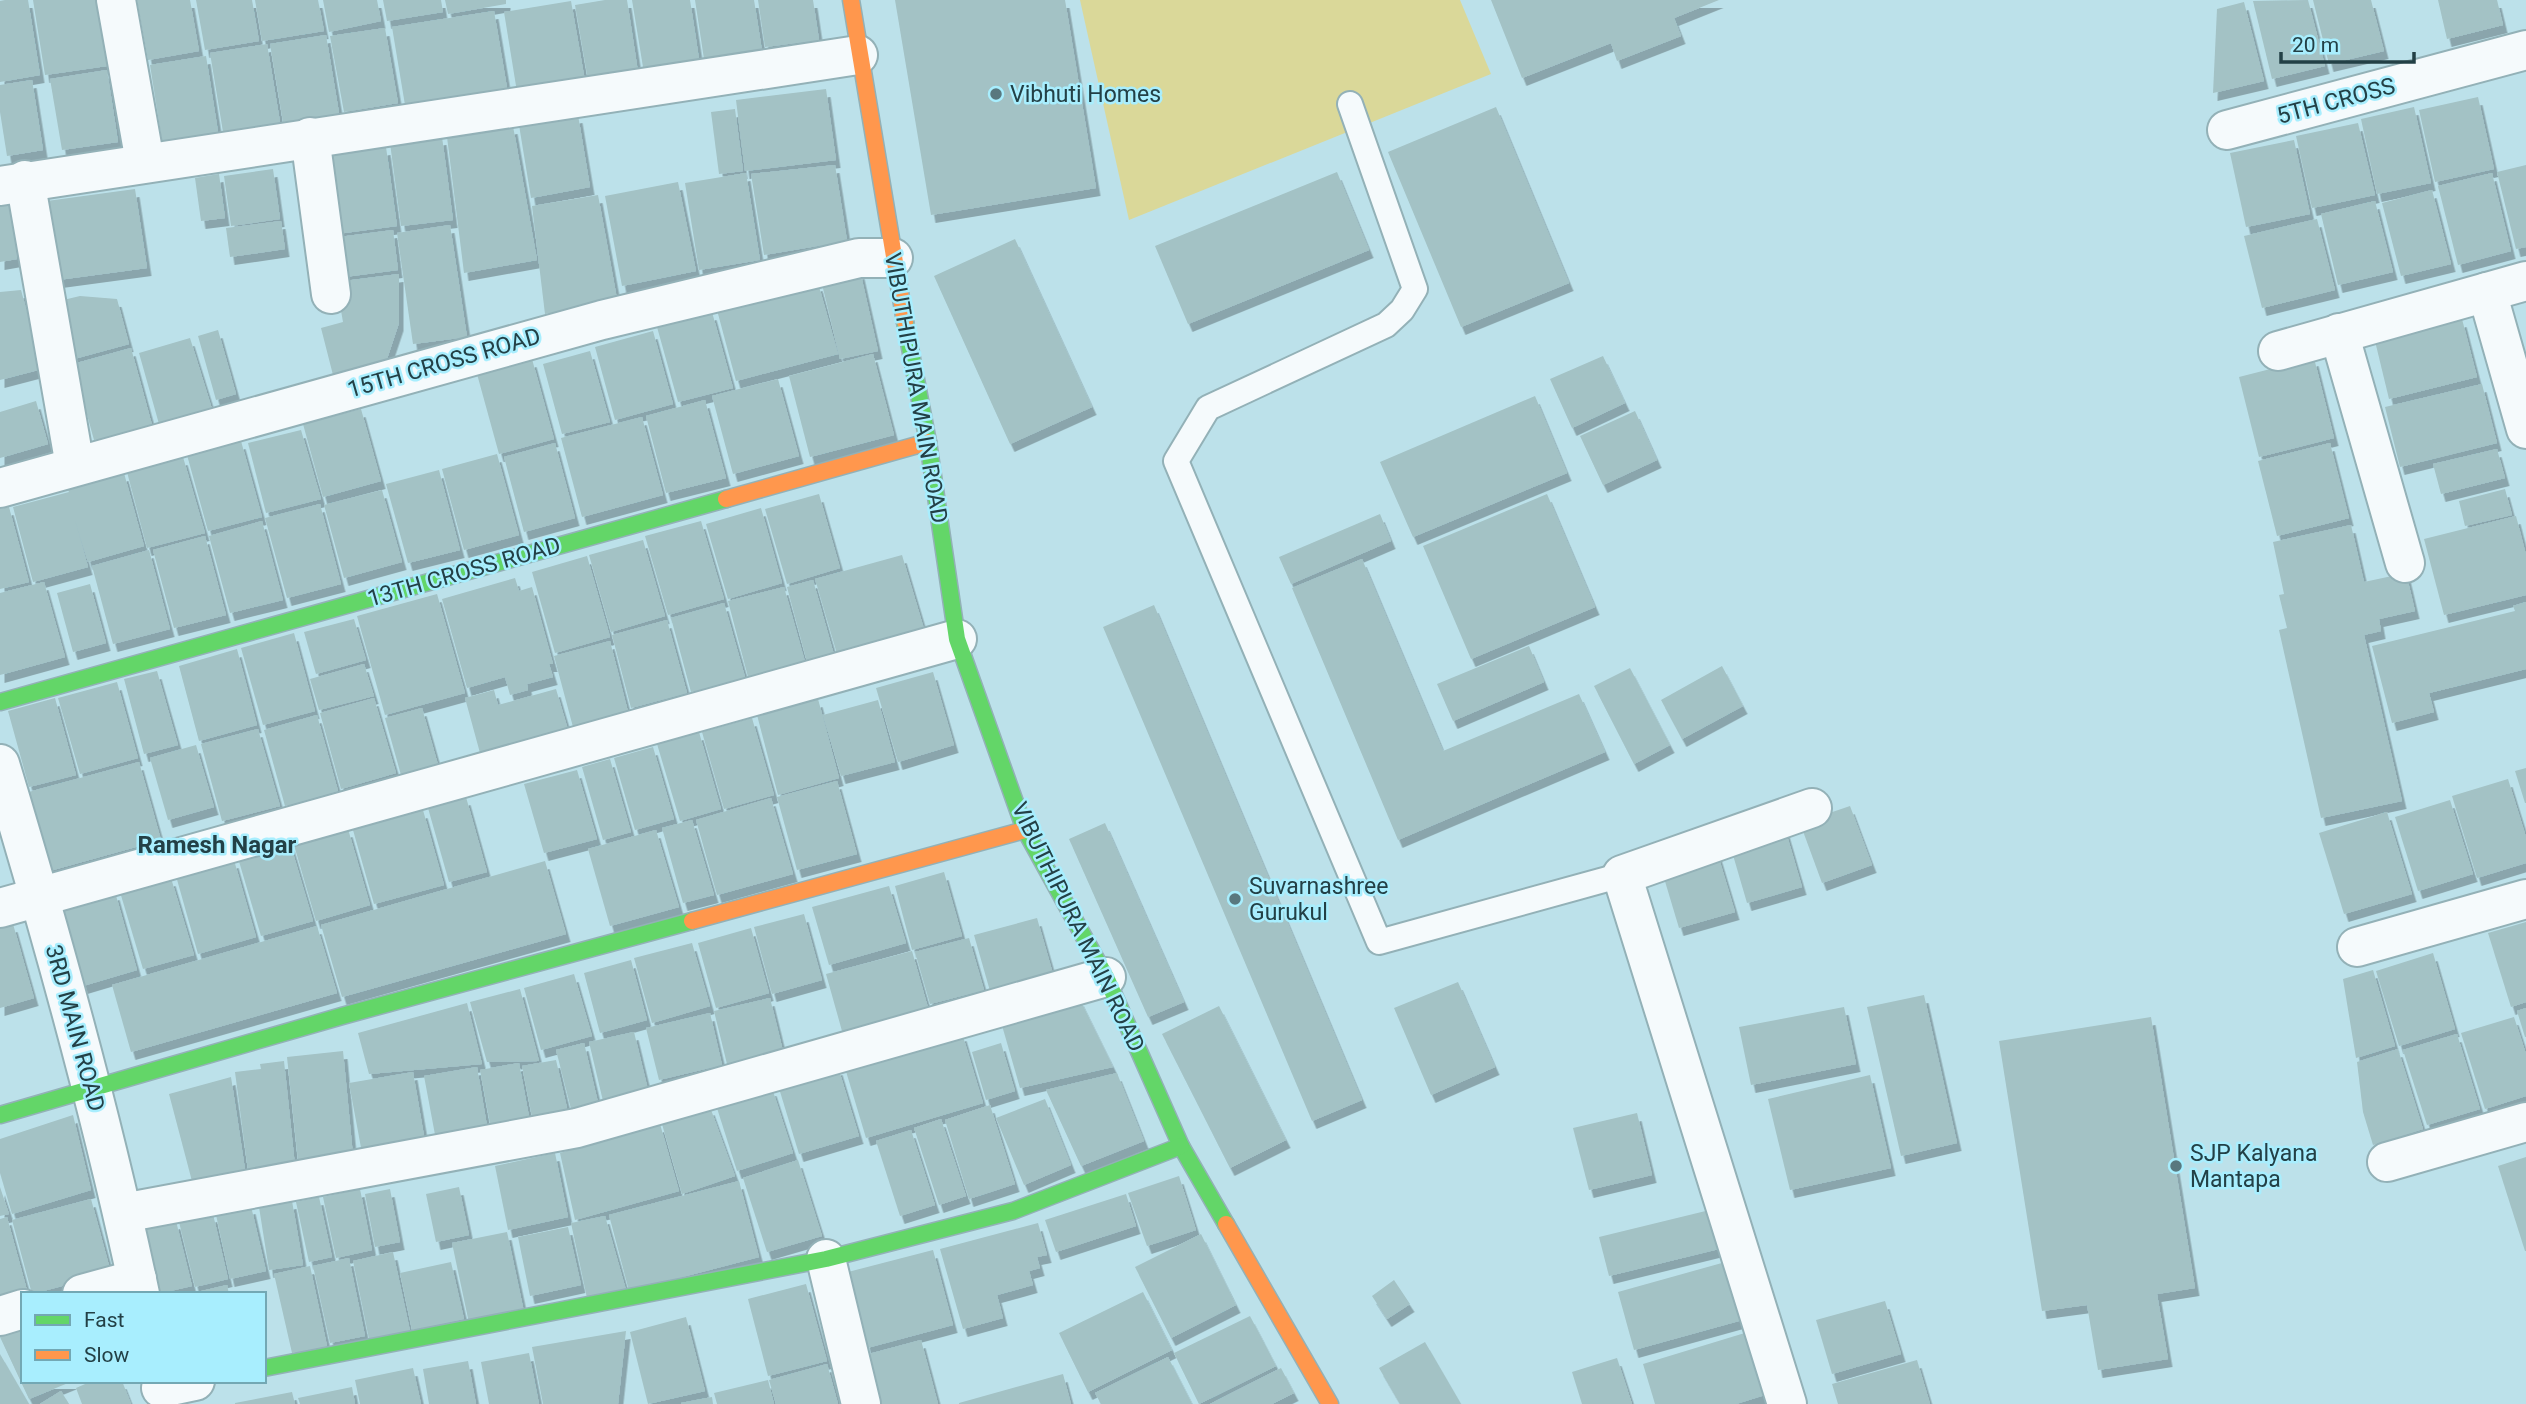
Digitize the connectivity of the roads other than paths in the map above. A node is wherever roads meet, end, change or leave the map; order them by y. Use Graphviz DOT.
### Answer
graph roads {
  1 [pos="116,0"];
  2 [pos="850,0"];
  3 [pos="2526,50"];
  4 [pos="858,55"];
  5 [pos="1350,104"];
  6 [pos="2227,130"];
  7 [pos="310,137"];
  8 [pos="145,162"];
  9 [pos="13,183"];
  10 [pos="893,258"];
  11 [pos="2526,281"];
  12 [pos="2487,292"];
  13 [pos="331,294"];
  14 [pos="2339,333"];
  15 [pos="2278,351"];
  16 [pos="2526,429"];
  17 [pos="928,442"];
  18 [pos="75,466"];
  19 [pos="0,488"];
  20 [pos="2405,563"];
  21 [pos="957,639"];
  22 [pos="0,702"];
  23 [pos="0,764"];
  24 [pos="1812,808"];
  25 [pos="1026,830"];
  26 [pos="1622,875"];
  27 [pos="40,897"];
  28 [pos="2526,899"];
  29 [pos="0,908"];
  30 [pos="2357,947"];
  31 [pos="1106,977"];
  32 [pos="91,1088"];
  33 [pos="0,1115"];
  34 [pos="2526,1122"];
  35 [pos="1181,1146"];
  36 [pos="2387,1162"];
  37 [pos="123,1213"];
  38 [pos="826,1259"];
  39 [pos="139,1287"];
  40 [pos="98,1292"];
  41 [pos="21,1310"];
  42 [pos="0,1316"];
  43 [pos="266,1368"];
  44 [pos="861,1404"];
  45 [pos="1329,1404"];
  46 [pos="1787,1404"];
  1 -- 8 [label="street"];
  2 -- 4 [label="street, VIBUTHIPURA MAIN ROAD"];
  3 -- 6 [label="street, 5TH CROSS"];
  4 -- 7 [label="street"];
  4 -- 10 [label="street, VIBUTHIPURA MAIN ROAD"];
  5 -- 26 [label="lane"];
  7 -- 8 [label="street"];
  7 -- 13 [label="street"];
  8 -- 9 [label="street"];
  9 -- 18 [label="street"];
  10 -- 17 [label="street, VIBUTHIPURA MAIN ROAD"];
  10 -- 18 [label="street, 15TH CROSS ROAD"];
  11 -- 12 [label="street"];
  12 -- 14 [label="street"];
  12 -- 16 [label="street"];
  14 -- 15 [label="street"];
  14 -- 20 [label="street"];
  17 -- 21 [label="street, VIBUTHIPURA MAIN ROAD"];
  17 -- 22 [label="street, 13TH CROSS ROAD"];
  18 -- 19 [label="street, 15TH CROSS ROAD"];
  21 -- 25 [label="street, VIBUTHIPURA MAIN ROAD"];
  21 -- 27 [label="street"];
  23 -- 27 [label="street, 3RD MAIN ROAD"];
  24 -- 26 [label="street"];
  25 -- 31 [label="street, VIBUTHIPURA MAIN ROAD"];
  25 -- 32 [label="street"];
  26 -- 46 [label="street"];
  27 -- 29 [label="street"];
  27 -- 32 [label="street, 3RD MAIN ROAD"];
  28 -- 30 [label="street"];
  31 -- 35 [label="street, VIBUTHIPURA MAIN ROAD"];
  31 -- 37 [label="street"];
  32 -- 33 [label="street"];
  32 -- 37 [label="street, 3RD MAIN ROAD"];
  34 -- 36 [label="street"];
  35 -- 38 [label="street"];
  35 -- 45 [label="street, VIBUTHIPURA MAIN ROAD"];
  37 -- 39 [label="street, 3RD MAIN ROAD"];
  38 -- 43 [label="street"];
  38 -- 44 [label="street"];
  39 -- 40 [label="street"];
  41 -- 42 [label="street"];
}
